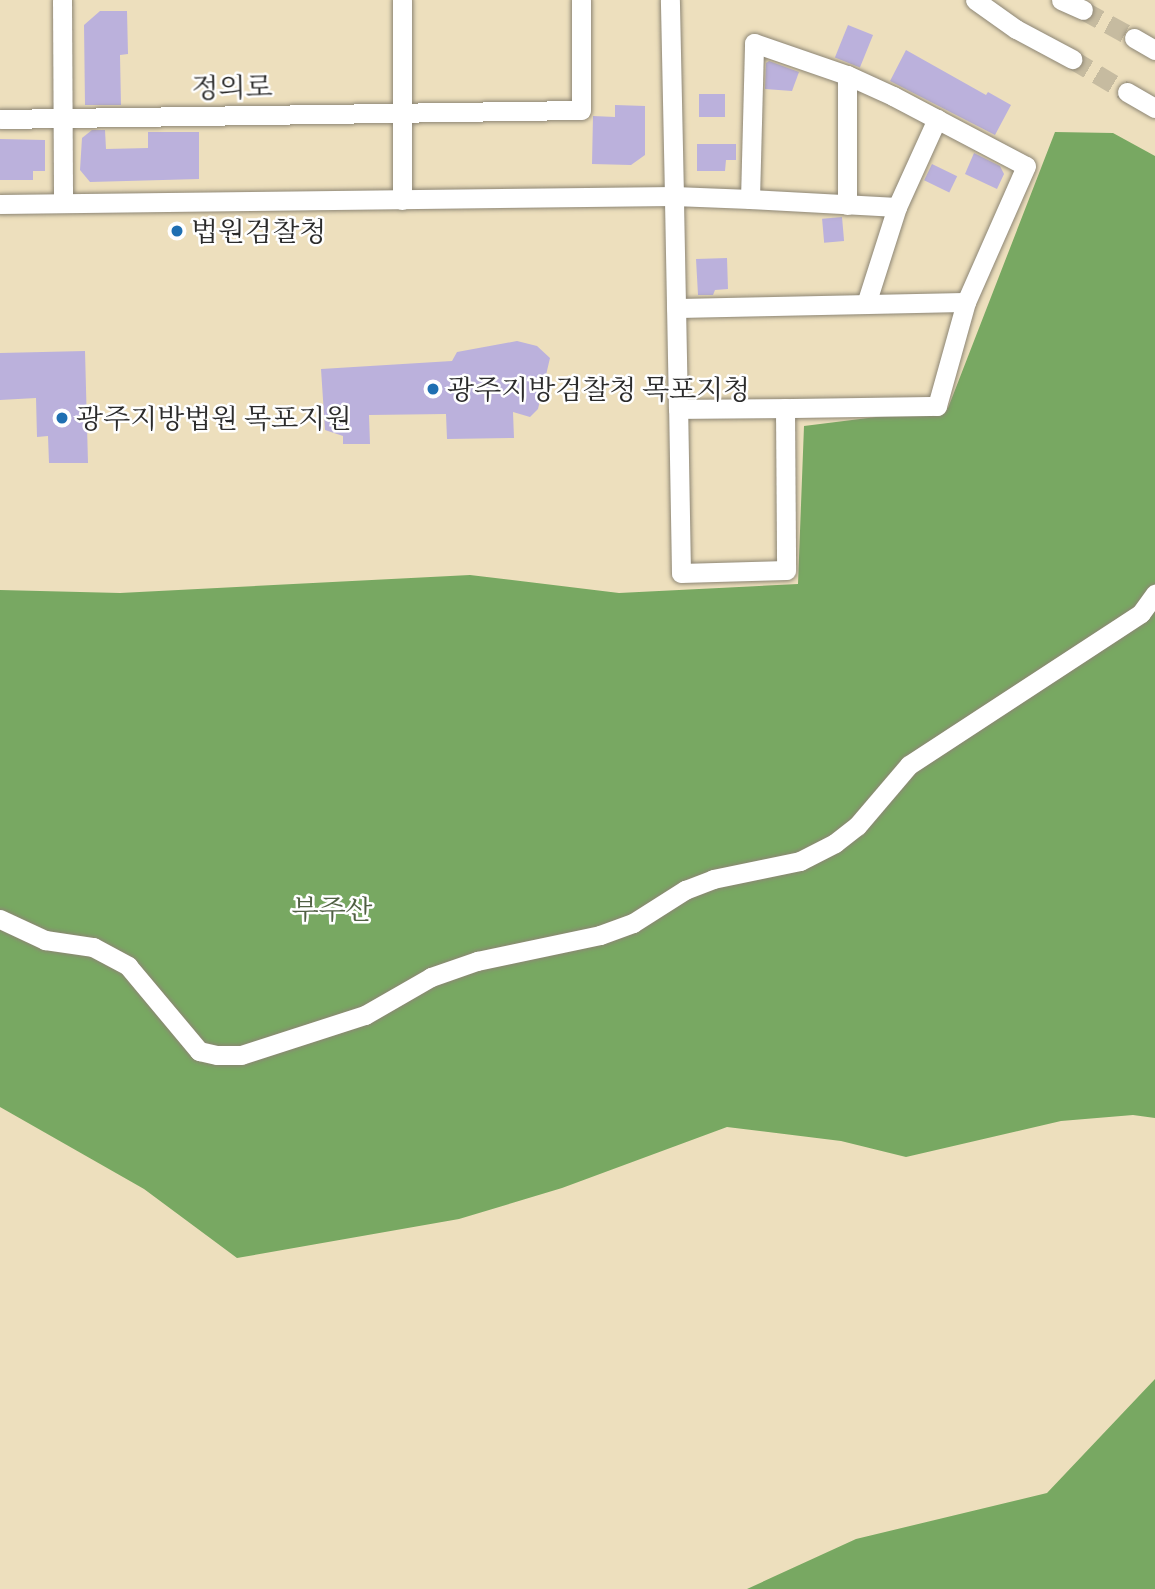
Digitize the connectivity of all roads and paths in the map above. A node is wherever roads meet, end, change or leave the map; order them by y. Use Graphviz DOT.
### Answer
graph roads {
  1 [pos="62,0"];
  2 [pos="402,0"];
  3 [pos="581,0"];
  4 [pos="670,0"];
  5 [pos="975,0"];
  6 [pos="1061,0"];
  7 [pos="1083,10"];
  8 [pos="1134,38"];
  9 [pos="1155,50"];
  10 [pos="1072,60"];
  11 [pos="847,75"];
  12 [pos="1127,92"];
  13 [pos="1155,108"];
  14 [pos="403,113"];
  15 [pos="62,117"];
  16 [pos="0,118"];
  17 [pos="937,119"];
  18 [pos="674,196"];
  19 [pos="402,200"];
  20 [pos="750,200"];
  21 [pos="63,203"];
  22 [pos="0,204"];
  23 [pos="848,205"];
  24 [pos="897,207"];
  25 [pos="966,302"];
  26 [pos="866,304"];
  27 [pos="676,308"];
  28 [pos="785,408"];
  29 [pos="678,409"];
  30 [pos="1155,594"];
  31 [pos="0,919"];
  1 -- 15 [label="street"];
  2 -- 14 [label="street"];
  3 -- 14 [label="street, 정의로"];
  4 -- 18 [label="street"];
  5 -- 10 [label="street"];
  6 -- 7 [label="street"];
  8 -- 9 [label="street"];
  11 -- 17 [label="street"];
  11 -- 20 [label="street"];
  11 -- 23 [label="street"];
  12 -- 13 [label="street"];
  14 -- 15 [label="street, 정의로"];
  14 -- 19 [label="street"];
  15 -- 16 [label="street, 정의로"];
  15 -- 21 [label="street"];
  17 -- 24 [label="street"];
  17 -- 25 [label="street"];
  18 -- 19 [label="street"];
  18 -- 20 [label="street"];
  18 -- 27 [label="street"];
  19 -- 21 [label="street"];
  20 -- 23 [label="street"];
  21 -- 22 [label="street"];
  23 -- 24 [label="street"];
  24 -- 26 [label="street"];
  25 -- 26 [label="street"];
  25 -- 28 [label="street"];
  26 -- 27 [label="street"];
  27 -- 29 [label="street"];
  28 -- 29 [label="street"];
  28 -- 29 [label="street"];
  30 -- 31 [label="street"];
}
